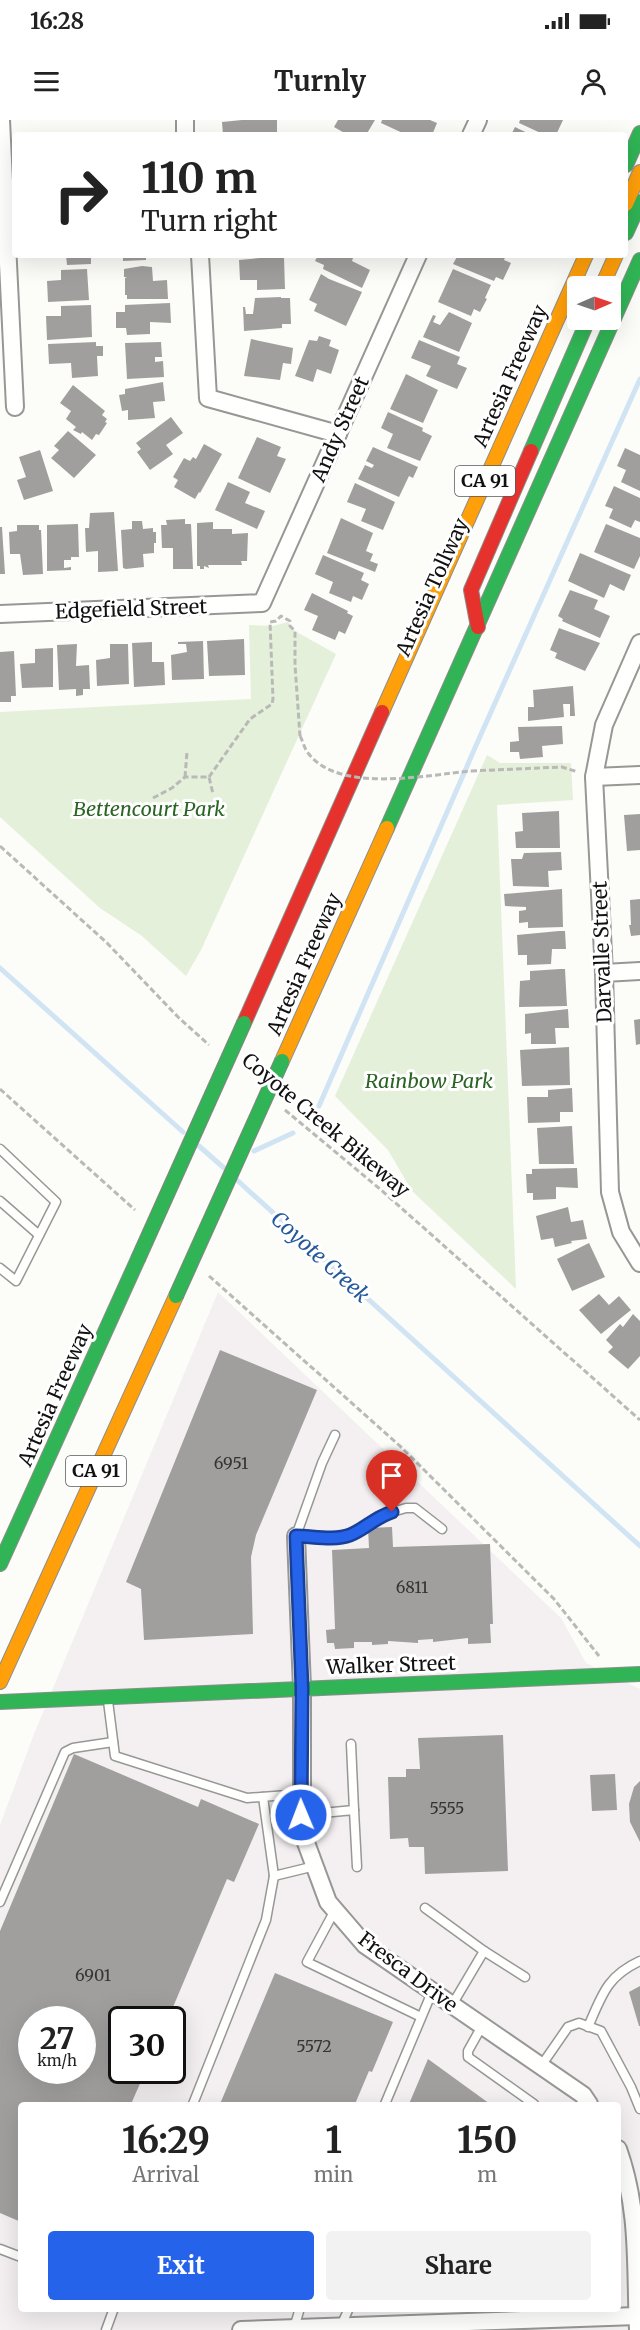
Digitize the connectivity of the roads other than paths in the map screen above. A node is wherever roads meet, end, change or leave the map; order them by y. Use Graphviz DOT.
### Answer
graph roads {
  1 [pos="1,120"];
  2 [pos="640,133"];
  3 [pos="628,160"];
  4 [pos="640,172"];
  5 [pos="628,199"];
  6 [pos="640,202"];
  7 [pos="628,229"];
  8 [pos="200,258"];
  9 [pos="416,258"];
  10 [pos="585,258"];
  11 [pos="601,258"];
  12 [pos="615,258"];
  13 [pos="640,260"];
  14 [pos="636,274"];
  15 [pos="593,276"];
  16 [pos="607,276"];
  17 [pos="584,330"];
  18 [pos="15,407"];
  19 [pos="338,434"];
  20 [pos="465,561"];
  21 [pos="262,603"];
  22 [pos="0,614"];
  23 [pos="478,627"];
  24 [pos="640,643"];
  25 [pos="384,707"];
  26 [pos="640,775"];
  27 [pos="594,777"];
  28 [pos="640,971"];
  29 [pos="603,973"];
  30 [pos="0,1149"];
  31 [pos="0,1201"];
  32 [pos="39,1235"];
  33 [pos="640,1263"];
  34 [pos="0,1268"];
  35 [pos="334,1435"];
  36 [pos="442,1529"];
  37 [pos="296,1536"];
  38 [pos="0,1564"];
  39 [pos="640,1674"];
  40 [pos="0,1682"];
  41 [pos="302,1688"];
  42 [pos="108,1697"];
  43 [pos="0,1702"];
  44 [pos="113,1742"];
  45 [pos="351,1743"];
  46 [pos="301,1794"];
  47 [pos="263,1797"];
  48 [pos="354,1810"];
  49 [pos="301,1815"];
  50 [pos="315,1866"];
  51 [pos="357,1868"];
  52 [pos="274,1876"];
  53 [pos="0,1902"];
  54 [pos="426,1908"];
  55 [pos="335,1910"];
  56 [pos="484,1951"];
  57 [pos="640,1961"];
  58 [pos="525,1977"];
  59 [pos="432,1992"];
  60 [pos="452,2005"];
  61 [pos="421,2017"];
  62 [pos="482,2026"];
  63 [pos="588,2027"];
  64 [pos="541,2066"];
  65 [pos="194,2102"];
  66 [pos="386,2102"];
  67 [pos="531,2102"];
  68 [pos="587,2102"];
  69 [pos="640,2109"];
  70 [pos="621,2156"];
  71 [pos="639,2238"];
  72 [pos="0,2249"];
  73 [pos="18,2256"];
  74 [pos="113,2312"];
  75 [pos="299,2312"];
  76 [pos="347,2312"];
  77 [pos="535,2314"];
  78 [pos="637,2323"];
  79 [pos="341,2327"];
  80 [pos="294,2328"];
  81 [pos="106,2330"];
  82 [pos="241,2330"];
  83 [pos="254,2330"];
  1 -- 18 [label="street"];
  2 -- 3 [label="main road"];
  4 -- 5 [label="main road"];
  6 -- 7 [label="main road"];
  8 -- 19 [label="street"];
  9 -- 19 [label="street, Andy Street"];
  10 -- 25 [label="main road, Artesia Freeway / CA 91"];
  11 -- 15 [label="main road"];
  12 -- 16 [label="main road"];
  13 -- 14 [label="main road, Artesia Freeway / CA 91"];
  14 -- 23 [label="main road, Artesia Freeway / CA 91"];
  17 -- 23 [label="main road, Artesia Tollway"];
  19 -- 21 [label="street, Andy Street"];
  20 -- 25 [label="main road, Artesia Tollway"];
  21 -- 22 [label="street, Edgefield Street"];
  23 -- 40 [label="main road, Artesia Freeway / CA 91, bridge"];
  24 -- 27 [label="street, Darvalle Street"];
  25 -- 38 [label="main road, Artesia Freeway / CA 91, bridge"];
  26 -- 27 [label="street"];
  27 -- 29 [label="street, Darvalle Street"];
  28 -- 29 [label="street"];
  29 -- 33 [label="street, Darvalle Street"];
  30 -- 32 [label="lane"];
  31 -- 32 [label="lane"];
  32 -- 34 [label="lane"];
  35 -- 37 [label="lane"];
  36 -- 37 [label="lane"];
  37 -- 41 [label="street, Fresca Drive"];
  39 -- 41 [label="main road, Walker Street"];
  41 -- 42 [label="main road, Walker Street"];
  41 -- 46 [label="street, Fresca Drive"];
  42 -- 43 [label="main road, Walker Street"];
  42 -- 44 [label="lane"];
  44 -- 47 [label="lane"];
  44 -- 53 [label="lane"];
  45 -- 48 [label="lane"];
  46 -- 47 [label="lane"];
  46 -- 49 [label="street, Fresca Drive"];
  47 -- 52 [label="lane"];
  48 -- 49 [label="lane"];
  48 -- 51 [label="lane"];
  49 -- 50 [label="street, Fresca Drive"];
  50 -- 52 [label="lane"];
  50 -- 55 [label="street, Fresca Drive"];
  52 -- 65 [label="lane"];
  54 -- 56 [label="lane"];
  55 -- 59 [label="street, Fresca Drive"];
  55 -- 61 [label="lane"];
  56 -- 58 [label="lane"];
  56 -- 60 [label="lane"];
  57 -- 63 [label="lane"];
  59 -- 60 [label="street, Fresca Drive"];
  59 -- 61 [label="lane"];
  60 -- 62 [label="street, Fresca Drive"];
  61 -- 66 [label="lane"];
  62 -- 64 [label="street, Fresca Drive"];
  62 -- 67 [label="lane"];
  63 -- 64 [label="lane"];
  63 -- 69 [label="lane"];
  64 -- 68 [label="street, Fresca Drive"];
  70 -- 71 [label="street"];
  71 -- 78 [label="street"];
  72 -- 73 [label="lane"];
  74 -- 81 [label="lane"];
  75 -- 80 [label="lane"];
  76 -- 79 [label="lane"];
  77 -- 78 [label="street"];
  77 -- 79 [label="street"];
  79 -- 80 [label="street"];
  80 -- 83 [label="street"];
  82 -- 83 [label="street"];
}
